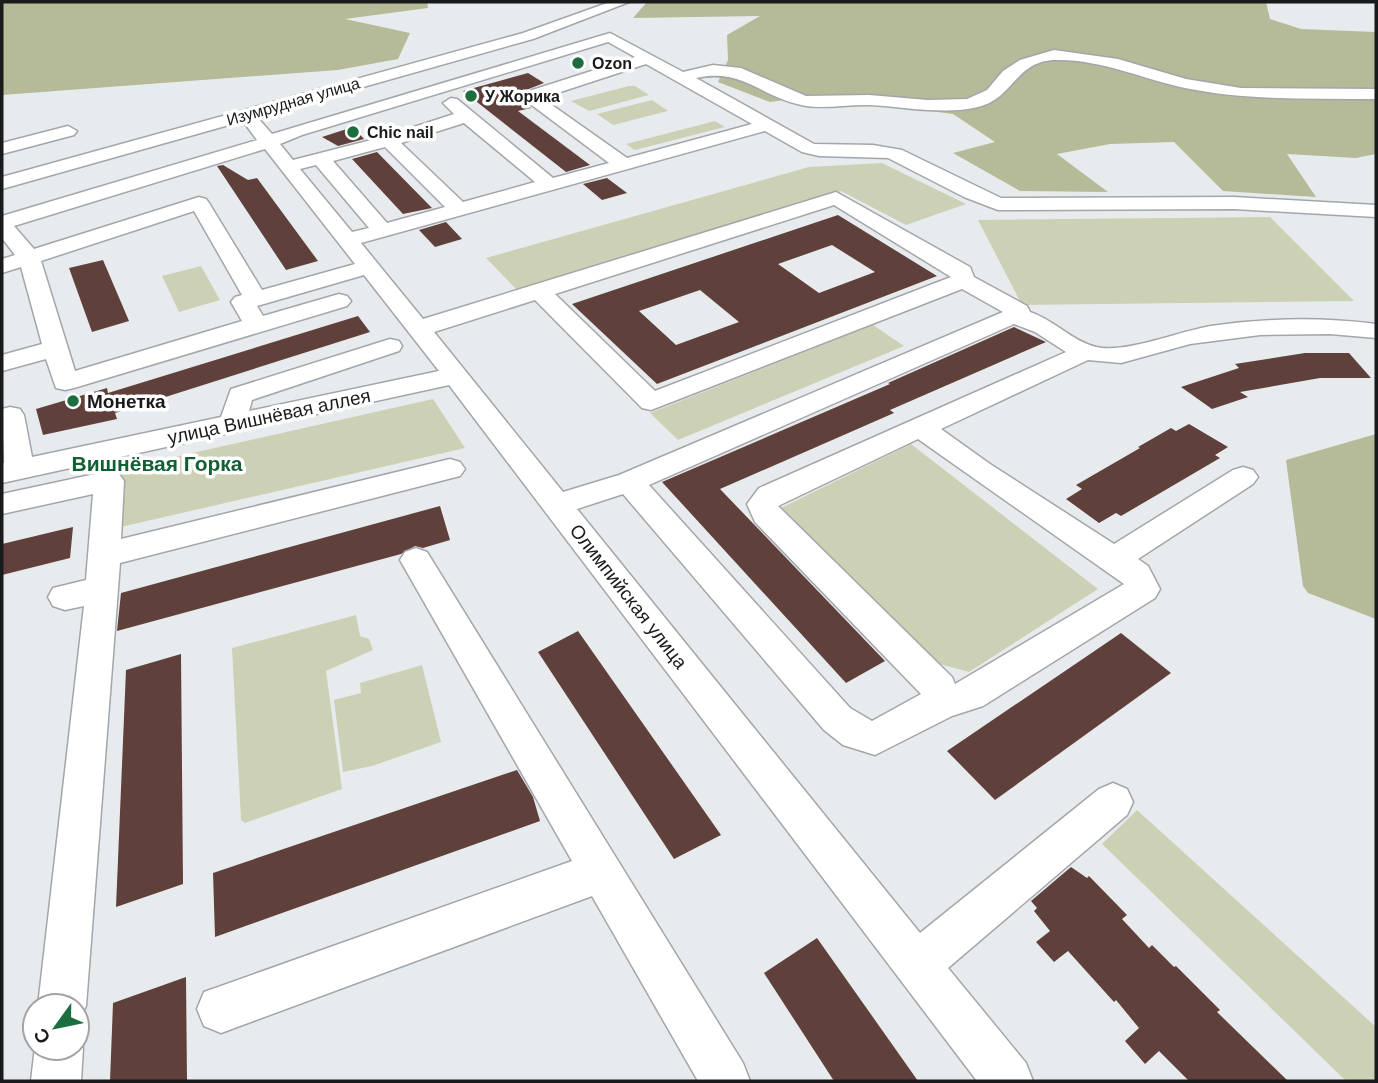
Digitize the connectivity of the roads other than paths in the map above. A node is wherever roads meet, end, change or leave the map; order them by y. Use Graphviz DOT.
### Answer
graph roads {
  1 [pos="622,2"];
  2 [pos="648,58"];
  3 [pos="491,72"];
  4 [pos="681,77"];
  5 [pos="361,82"];
  6 [pos="523,87"];
  7 [pos="433,90"];
  8 [pos="1376,94"];
  9 [pos="402,99"];
  10 [pos="246,114"];
  11 [pos="467,116"];
  12 [pos="768,125"];
  13 [pos="68,131"];
  14 [pos="389,141"];
  15 [pos="2,149"];
  16 [pos="279,154"];
  17 [pos="320,158"];
  18 [pos="623,164"];
  19 [pos="2,183"];
  20 [pos="549,184"];
  21 [pos="459,209"];
  22 [pos="1376,211"];
  23 [pos="2,224"];
  24 [pos="382,230"];
  25 [pos="347,240"];
  26 [pos="29,257"];
  27 [pos="2,266"];
  28 [pos="368,267"];
  29 [pos="963,280"];
  30 [pos="539,291"];
  31 [pos="256,299"];
  32 [pos="339,301"];
  33 [pos="1015,314"];
  34 [pos="256,325"];
  35 [pos="418,329"];
  36 [pos="1376,331"];
  37 [pos="390,346"];
  38 [pos="55,348"];
  39 [pos="1084,353"];
  40 [pos="2,363"];
  41 [pos="454,376"];
  42 [pos="2,418"];
  43 [pos="233,423"];
  44 [pos="920,427"];
  45 [pos="110,465"];
  46 [pos="450,470"];
  47 [pos="11,471"];
  48 [pos="1243,477"];
  49 [pos="629,482"];
  50 [pos="2,504"];
  51 [pos="555,505"];
  52 [pos="1114,559"];
  53 [pos="416,560"];
  54 [pos="103,572"];
  55 [pos="65,597"];
  56 [pos="96,645"];
  57 [pos="941,704"];
  58 [pos="1113,802"];
  59 [pos="601,872"];
  60 [pos="69,942"];
  61 [pos="918,964"];
  62 [pos="63,992"];
  63 [pos="221,1009"];
  64 [pos="57,1062"];
  65 [pos="55,1081"];
  66 [pos="725,1081"];
  67 [pos="1007,1081"];
  1 -- 5 [label="street, Изумрудная улица"];
  2 -- 3 [label="street"];
  2 -- 4 [label="street"];
  2 -- 18 [label="street"];
  3 -- 6 [label="street"];
  3 -- 7 [label="street"];
  4 -- 8 [label="street"];
  4 -- 12 [label="street"];
  5 -- 9 [label="street"];
  5 -- 10 [label="street, Изумрудная улица"];
  7 -- 9 [label="street"];
  7 -- 11 [label="street"];
  9 -- 16 [label="street"];
  10 -- 16 [label="street, Олимпийская улица"];
  10 -- 19 [label="street, Изумрудная улица"];
  11 -- 14 [label="street"];
  11 -- 20 [label="street"];
  12 -- 18 [label="street"];
  12 -- 22 [label="street"];
  13 -- 15 [label="street"];
  14 -- 17 [label="street"];
  14 -- 21 [label="street"];
  16 -- 17 [label="street"];
  16 -- 23 [label="street"];
  16 -- 25 [label="street, Олимпийская улица"];
  17 -- 24 [label="street"];
  18 -- 20 [label="street"];
  20 -- 21 [label="street"];
  21 -- 24 [label="street"];
  23 -- 26 [label="street"];
  24 -- 25 [label="street"];
  25 -- 28 [label="street, Олимпийская улица"];
  26 -- 27 [label="street"];
  26 -- 31 [label="street"];
  26 -- 38 [label="street"];
  28 -- 31 [label="street"];
  28 -- 35 [label="street, Олимпийская улица"];
  29 -- 30 [label="street"];
  29 -- 30 [label="street"];
  29 -- 33 [label="street"];
  30 -- 35 [label="street"];
  31 -- 34 [label="street"];
  32 -- 34 [label="street"];
  33 -- 39 [label="street"];
  33 -- 49 [label="street"];
  34 -- 38 [label="street"];
  35 -- 41 [label="street, Олимпийская улица"];
  36 -- 39 [label="street"];
  37 -- 43 [label="street"];
  38 -- 40 [label="street"];
  39 -- 44 [label="street"];
  41 -- 43 [label="street, улица Вишнёвая аллея"];
  41 -- 51 [label="street, Олимпийская улица"];
  42 -- 47 [label="street"];
  43 -- 45 [label="street, улица Вишнёвая аллея"];
  44 -- 52 [label="street"];
  44 -- 57 [label="street"];
  45 -- 47 [label="street, улица Вишнёвая аллея"];
  45 -- 50 [label="street"];
  45 -- 54 [label="street"];
  46 -- 54 [label="street"];
  48 -- 52 [label="street"];
  49 -- 51 [label="street"];
  49 -- 57 [label="street"];
  51 -- 61 [label="street, Олимпийская улица"];
  52 -- 57 [label="street"];
  53 -- 59 [label="street"];
  54 -- 55 [label="street"];
  54 -- 56 [label="street"];
  56 -- 60 [label="street"];
  56 -- 62 [label="street"];
  58 -- 61 [label="street"];
  59 -- 63 [label="street"];
  59 -- 66 [label="street"];
  61 -- 67 [label="street, Олимпийская улица"];
  64 -- 65 [label="street"];
}
